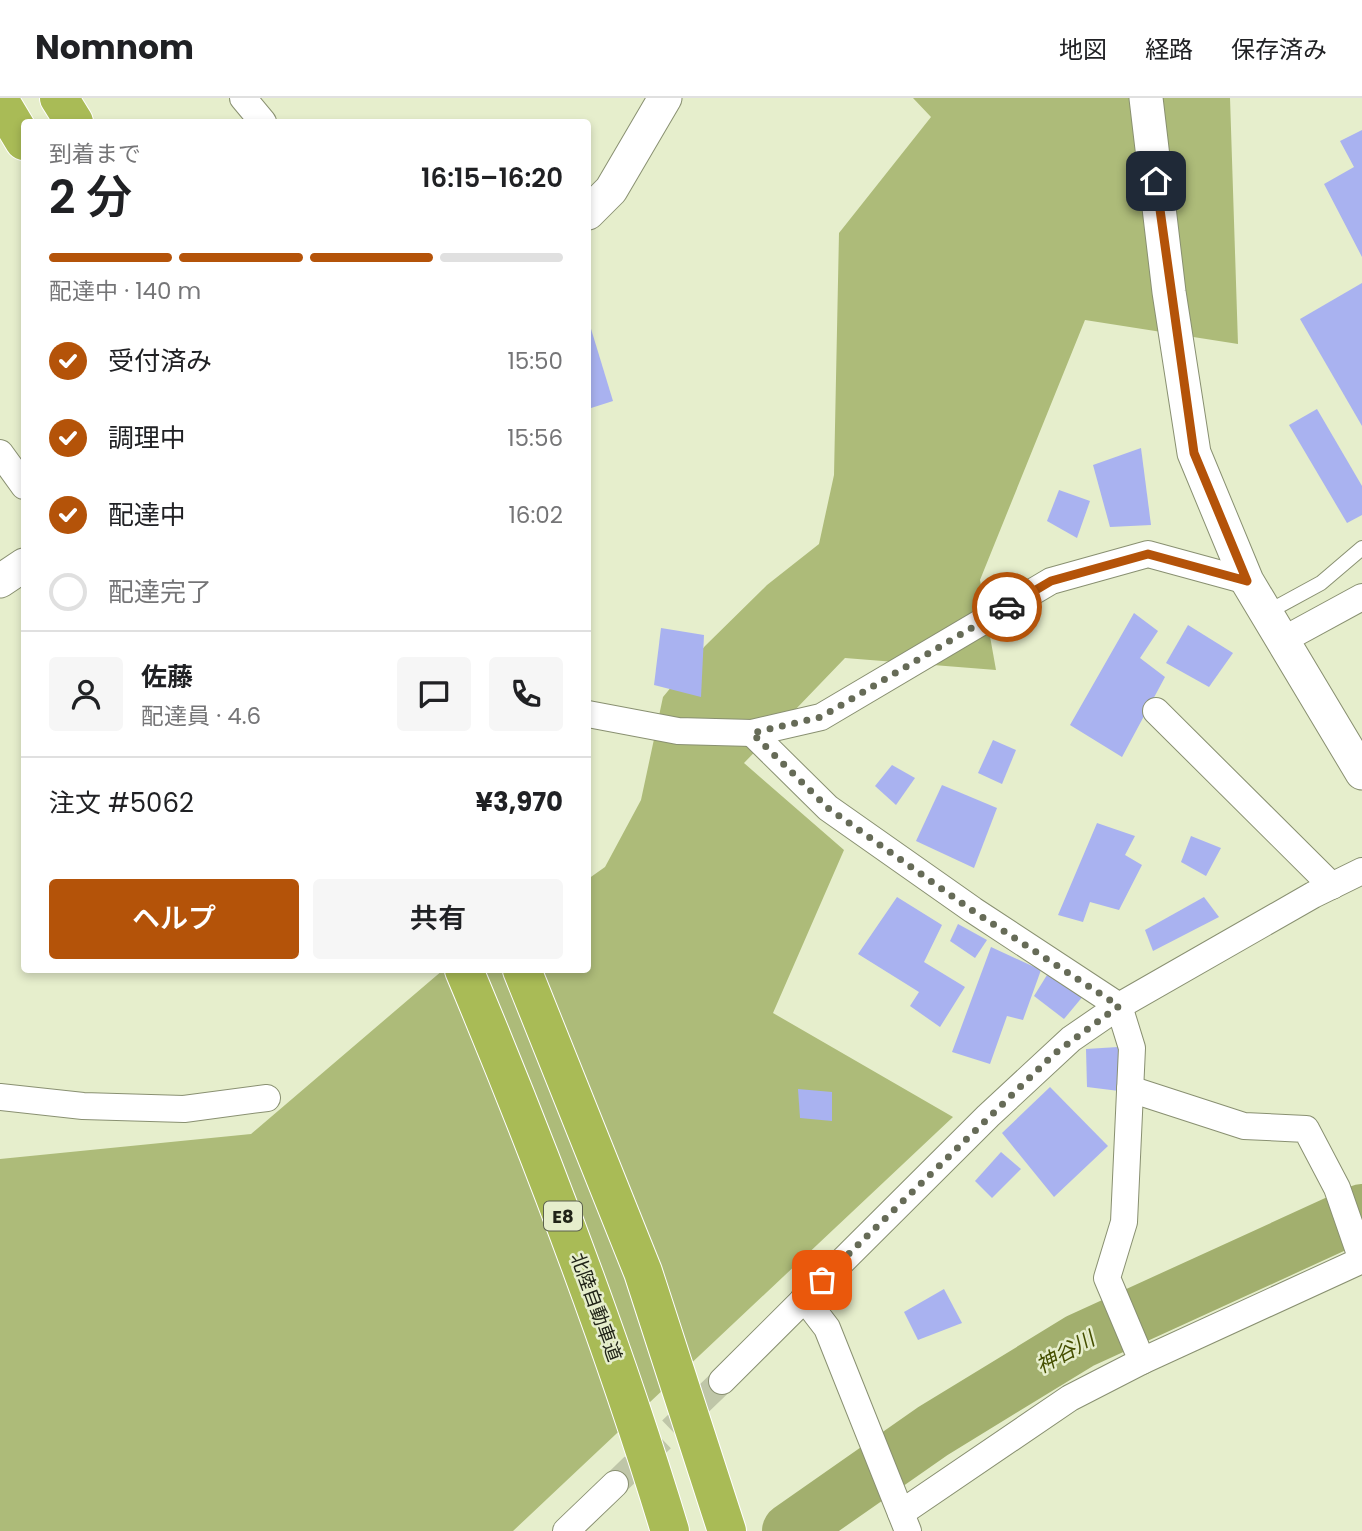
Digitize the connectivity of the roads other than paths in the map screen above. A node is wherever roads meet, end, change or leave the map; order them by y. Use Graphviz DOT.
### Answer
graph roads {
  1 [pos="59,98"];
  2 [pos="243,98"];
  3 [pos="665,98"];
  4 [pos="1146,98"];
  5 [pos="0,102"];
  6 [pos="72,119"];
  7 [pos="260,119"];
  8 [pos="21,136"];
  9 [pos="591,210"];
  10 [pos="0,453"];
  11 [pos="21,482"];
  12 [pos="1362,548"];
  13 [pos="21,567"];
  14 [pos="0,581"];
  15 [pos="1247,581"];
  16 [pos="1362,597"];
  17 [pos="1275,627"];
  18 [pos="1156,711"];
  19 [pos="591,715"];
  20 [pos="752,733"];
  21 [pos="1362,774"];
  22 [pos="1362,872"];
  23 [pos="1332,886"];
  24 [pos="465,973"];
  25 [pos="523,973"];
  26 [pos="1119,1006"];
  27 [pos="1130,1089"];
  28 [pos="0,1097"];
  29 [pos="267,1098"];
  30 [pos="1362,1260"];
  31 [pos="804,1298"];
  32 [pos="1141,1358"];
  33 [pos="722,1381"];
  34 [pos="615,1484"];
  35 [pos="902,1515"];
  36 [pos="566,1531"];
  37 [pos="670,1531"];
  38 [pos="727,1531"];
  1 -- 6 [label="highway"];
  2 -- 7 [label="street"];
  3 -- 9 [label="street"];
  4 -- 15 [label="street"];
  5 -- 8 [label="highway"];
  10 -- 11 [label="street"];
  12 -- 17 [label="lane"];
  13 -- 14 [label="street"];
  15 -- 17 [label="street"];
  15 -- 20 [label="street"];
  16 -- 17 [label="street"];
  17 -- 21 [label="street"];
  18 -- 23 [label="street"];
  19 -- 20 [label="street"];
  20 -- 26 [label="street"];
  22 -- 23 [label="street"];
  23 -- 26 [label="street"];
  24 -- 37 [label="highway, 北陸自動車道 / E8"];
  25 -- 38 [label="highway"];
  26 -- 27 [label="street"];
  26 -- 31 [label="street"];
  27 -- 30 [label="street"];
  27 -- 32 [label="street"];
  28 -- 29 [label="street"];
  30 -- 32 [label="street"];
  31 -- 33 [label="street"];
  31 -- 35 [label="street"];
  32 -- 35 [label="street"];
  34 -- 36 [label="street"];
}
